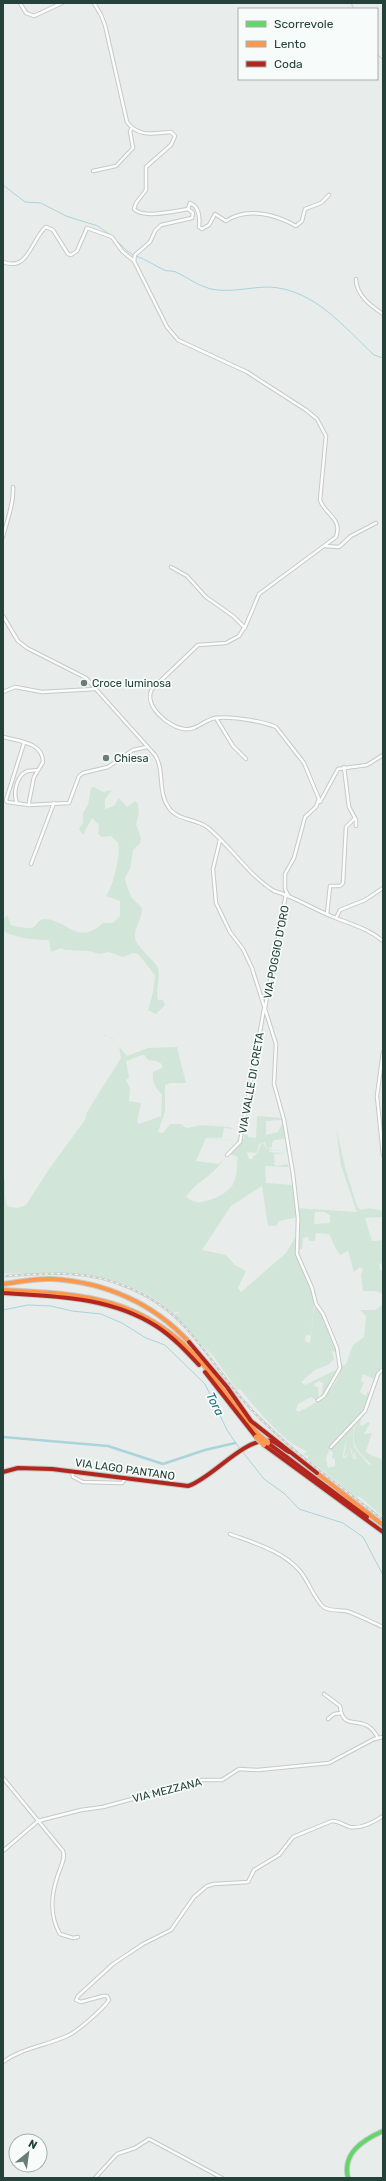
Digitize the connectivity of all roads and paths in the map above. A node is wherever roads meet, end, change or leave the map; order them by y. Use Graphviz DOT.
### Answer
graph roads {
  1 [pos="20,3"];
  2 [pos="62,3"];
  3 [pos="94,3"];
  4 [pos="132,128"];
  5 [pos="93,171"];
  6 [pos="329,195"];
  7 [pos="188,209"];
  8 [pos="134,261"];
  9 [pos="3,262"];
  10 [pos="356,279"];
  11 [pos="383,314"];
  12 [pos="13,487"];
  13 [pos="376,522"];
  14 [pos="3,537"];
  15 [pos="325,546"];
  16 [pos="171,567"];
  17 [pos="3,616"];
  18 [pos="245,628"];
  19 [pos="95,689"];
  20 [pos="3,692"];
  21 [pos="216,718"];
  22 [pos="3,737"];
  23 [pos="24,743"];
  24 [pos="147,748"];
  25 [pos="383,755"];
  26 [pos="246,759"];
  27 [pos="344,767"];
  28 [pos="38,770"];
  29 [pos="17,803"];
  30 [pos="54,803"];
  31 [pos="29,804"];
  32 [pos="319,804"];
  33 [pos="355,818"];
  34 [pos="356,826"];
  35 [pos="220,840"];
  36 [pos="31,864"];
  37 [pos="383,888"];
  38 [pos="286,894"];
  39 [pos="327,914"];
  40 [pos="336,918"];
  41 [pos="383,941"];
  42 [pos="265,1008"];
  43 [pos="383,1052"];
  44 [pos="228,1155"];
  45 [pos="383,1155"];
  46 [pos="3,1284"];
  47 [pos="3,1290"];
  48 [pos="3,1293"];
  49 [pos="383,1369"];
  50 [pos="318,1400"];
  51 [pos="258,1437"];
  52 [pos="266,1444"];
  53 [pos="331,1447"];
  54 [pos="291,1452"];
  55 [pos="72,1471"];
  56 [pos="3,1472"];
  57 [pos="126,1478"];
  58 [pos="383,1525"];
  59 [pos="383,1528"];
  60 [pos="383,1533"];
  61 [pos="230,1534"];
  62 [pos="383,1627"];
  63 [pos="324,1694"];
  64 [pos="341,1713"];
  65 [pos="328,1718"];
  66 [pos="383,1737"];
  67 [pos="378,1738"];
  68 [pos="3,1778"];
  69 [pos="383,1816"];
  70 [pos="38,1822"];
  71 [pos="3,1851"];
  72 [pos="78,1937"];
  73 [pos="3,2062"];
  74 [pos="383,2131"];
  75 [pos="95,2178"];
  76 [pos="222,2178"];
  77 [pos="348,2178"];
  1 -- 2 [label="street"];
  3 -- 4 [label="street"];
  4 -- 5 [label="street"];
  4 -- 7 [label="street"];
  6 -- 7 [label="street"];
  7 -- 8 [label="street"];
  8 -- 9 [label="street"];
  8 -- 15 [label="street"];
  10 -- 11 [label="street"];
  12 -- 14 [label="street"];
  13 -- 15 [label="street"];
  15 -- 18 [label="street"];
  16 -- 18 [label="street"];
  17 -- 19 [label="street"];
  18 -- 21 [label="street"];
  19 -- 20 [label="street"];
  19 -- 24 [label="street"];
  21 -- 26 [label="street"];
  21 -- 32 [label="street"];
  22 -- 23 [label="street"];
  23 -- 28 [label="street"];
  23 -- 29 [label="street"];
  24 -- 30 [label="street"];
  24 -- 35 [label="street"];
  25 -- 27 [label="street"];
  27 -- 32 [label="street, VIA POGGIO D'ORO"];
  27 -- 33 [label="street"];
  28 -- 29 [label="street"];
  28 -- 31 [label="street"];
  29 -- 31 [label="street"];
  30 -- 31 [label="street"];
  30 -- 36 [label="street"];
  32 -- 38 [label="street, VIA POGGIO D'ORO"];
  33 -- 34 [label="street"];
  33 -- 39 [label="street"];
  35 -- 38 [label="street"];
  35 -- 42 [label="street, VIA VALLE DI CRETA"];
  37 -- 40 [label="street"];
  38 -- 39 [label="street, VIA POGGIO D'ORO"];
  38 -- 42 [label="street, VIA POGGIO D'ORO"];
  39 -- 40 [label="street, VIA POGGIO D'ORO"];
  40 -- 41 [label="street, VIA POGGIO D'ORO"];
  42 -- 44 [label="street, VIA VALLE DI CRETA"];
  42 -- 50 [label="street, VIA VALLE DI CRETA"];
  43 -- 45 [label="street"];
  46 -- 54 [label="main road"];
  47 -- 51 [label="main road"];
  48 -- 51 [label="main road"];
  49 -- 53 [label="street"];
  51 -- 52 [label="main road, bridge"];
  52 -- 59 [label="main road"];
  52 -- 60 [label="main road"];
  54 -- 57 [label="main road, VIA LAGO PANTANO"];
  54 -- 58 [label="main road"];
  55 -- 56 [label="main road, VIA LAGO PANTANO"];
  55 -- 57 [label="main road, VIA LAGO PANTANO"];
  55 -- 57 [label="street"];
  61 -- 62 [label="street"];
  63 -- 64 [label="street"];
  64 -- 65 [label="street"];
  64 -- 67 [label="street"];
  66 -- 67 [label="street, VIA MEZZANA"];
  67 -- 70 [label="street, VIA MEZZANA"];
  68 -- 70 [label="street"];
  69 -- 73 [label="street"];
  70 -- 71 [label="street, VIA MEZZANA"];
  70 -- 72 [label="street"];
  74 -- 77 [label="main road"];
  75 -- 76 [label="street"];
}
